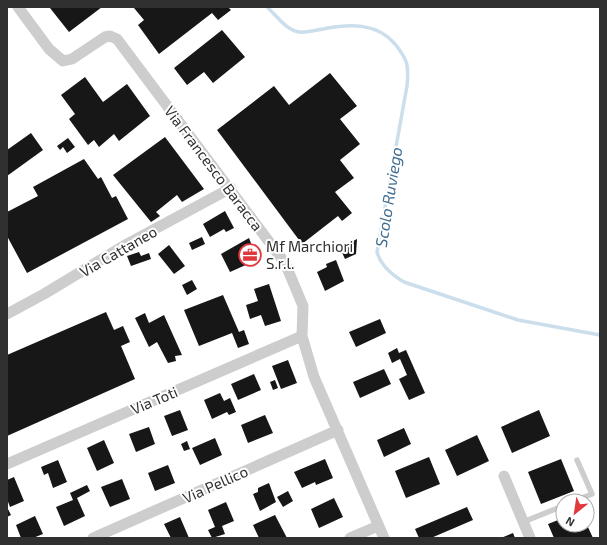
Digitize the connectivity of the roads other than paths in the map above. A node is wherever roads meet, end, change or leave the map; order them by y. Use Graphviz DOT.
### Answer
graph roads {
  1 [pos="18,7"];
  2 [pos="231,188"];
  3 [pos="7,314"];
  4 [pos="302,336"];
  5 [pos="338,430"];
  6 [pos="577,460"];
  7 [pos="7,464"];
  8 [pos="504,476"];
  9 [pos="592,493"];
  10 [pos="555,509"];
  11 [pos="523,522"];
  12 [pos="378,526"];
  13 [pos="93,538"];
  14 [pos="350,538"];
  15 [pos="384,538"];
  16 [pos="530,538"];
  1 -- 2 [label="street, Via Francesco Baracca"];
  2 -- 3 [label="street, Via Cattaneo"];
  2 -- 4 [label="street, Via Francesco Baracca"];
  4 -- 5 [label="street, Via Francesco Baracca"];
  4 -- 7 [label="street, Via Toti"];
  5 -- 12 [label="street, Via Francesco Baracca"];
  5 -- 13 [label="street, Via Pellico"];
  6 -- 9 [label="lane"];
  8 -- 11 [label="street"];
  10 -- 11 [label="lane"];
  11 -- 16 [label="street"];
  12 -- 14 [label="street"];
  12 -- 15 [label="street, Via Francesco Baracca"];
}
